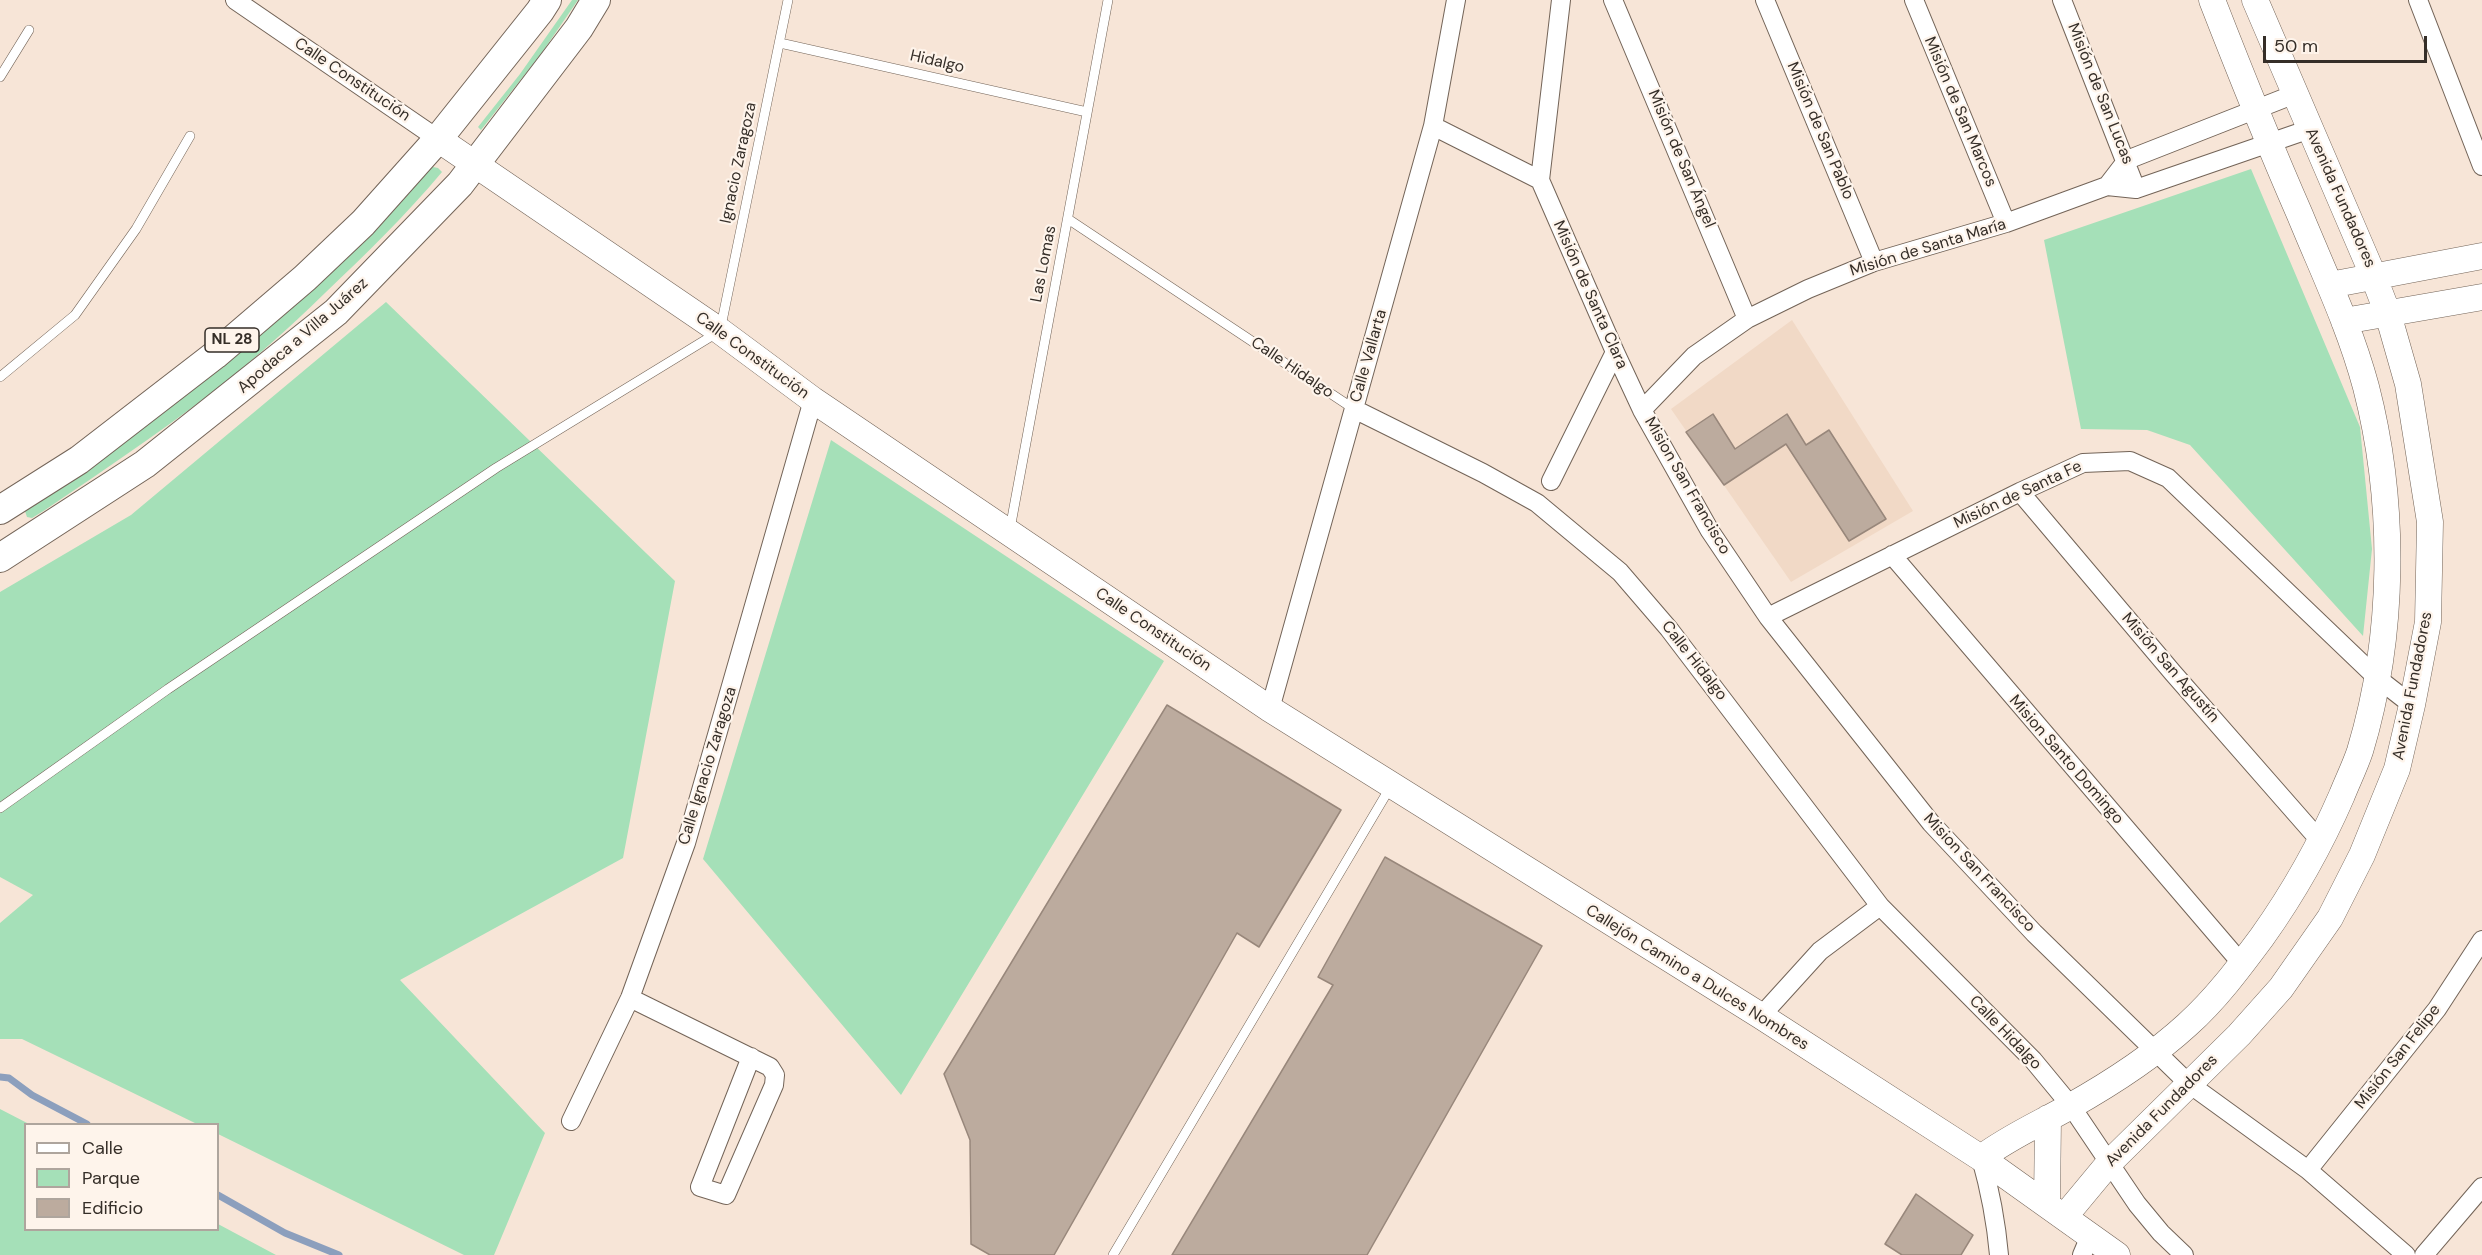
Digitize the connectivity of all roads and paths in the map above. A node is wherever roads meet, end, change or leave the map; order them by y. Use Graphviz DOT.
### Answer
graph roads {
  1 [pos="235,0"];
  2 [pos="547,0"];
  3 [pos="596,0"];
  4 [pos="788,0"];
  5 [pos="1108,0"];
  6 [pos="1456,0"];
  7 [pos="1561,0"];
  8 [pos="1613,0"];
  9 [pos="1765,0"];
  10 [pos="1914,0"];
  11 [pos="2062,0"];
  12 [pos="2212,0"];
  13 [pos="2255,0"];
  14 [pos="2418,0"];
  15 [pos="29,30"];
  16 [pos="780,43"];
  17 [pos="0,77"];
  18 [pos="2295,94"];
  19 [pos="2254,110"];
  20 [pos="1087,112"];
  21 [pos="1433,126"];
  22 [pos="2310,129"];
  23 [pos="190,136"];
  24 [pos="438,139"];
  25 [pos="2269,143"];
  26 [pos="2127,160"];
  27 [pos="475,164"];
  28 [pos="2482,166"];
  29 [pos="1540,180"];
  30 [pos="2107,186"];
  31 [pos="2136,189"];
  32 [pos="1068,219"];
  33 [pos="2006,223"];
  34 [pos="2482,256"];
  35 [pos="1874,262"];
  36 [pos="2373,275"];
  37 [pos="2330,285"];
  38 [pos="2482,297"];
  39 [pos="2388,314"];
  40 [pos="1747,319"];
  41 [pos="2344,321"];
  42 [pos="720,332"];
  43 [pos="1615,352"];
  44 [pos="0,377"];
  45 [pos="813,400"];
  46 [pos="1354,409"];
  47 [pos="1642,410"];
  48 [pos="1551,481"];
  49 [pos="2020,492"];
  50 [pos="0,510"];
  51 [pos="1009,533"];
  52 [pos="1892,555"];
  53 [pos="0,558"];
  54 [pos="1768,617"];
  55 [pos="2376,677"];
  56 [pos="2412,705"];
  57 [pos="1270,709"];
  58 [pos="1391,786"];
  59 [pos="0,808"];
  60 [pos="2322,843"];
  61 [pos="1880,906"];
  62 [pos="2482,940"];
  63 [pos="2242,964"];
  64 [pos="630,998"];
  65 [pos="1761,1016"];
  66 [pos="2154,1052"];
  67 [pos="751,1058"];
  68 [pos="2188,1083"];
  69 [pos="2071,1106"];
  70 [pos="2048,1118"];
  71 [pos="571,1121"];
  72 [pos="1981,1158"];
  73 [pos="2109,1163"];
  74 [pos="2308,1170"];
  75 [pos="2482,1186"];
  76 [pos="2056,1210"];
  77 [pos="2086,1246"];
  78 [pos="1113,1255"];
  79 [pos="1999,1255"];
  80 [pos="2117,1255"];
  81 [pos="2184,1255"];
  82 [pos="2406,1255"];
  83 [pos="2424,1255"];
  1 -- 24 [label="street, Calle Constitución"];
  2 -- 24 [label="main road, NL 28"];
  3 -- 27 [label="main road, Apodaca a Villa Juárez / NL 28"];
  4 -- 16 [label="lane, Ignacio Zaragoza"];
  5 -- 20 [label="lane, Las Lomas"];
  6 -- 21 [label="street, Calle Vallarta"];
  7 -- 29 [label="street"];
  8 -- 40 [label="street, Misión de San Ángel"];
  9 -- 35 [label="street, Misión de San Pablo"];
  10 -- 33 [label="street, Misión de San Marcos"];
  11 -- 26 [label="street, Misión de San Lucas"];
  12 -- 19 [label="street"];
  13 -- 18 [label="street, Avenida Fundadores"];
  14 -- 28 [label="street"];
  15 -- 17 [label="lane"];
  16 -- 20 [label="lane, Hidalgo"];
  16 -- 42 [label="lane, Ignacio Zaragoza"];
  18 -- 19 [label="street"];
  18 -- 22 [label="street, Avenida Fundadores"];
  19 -- 25 [label="street"];
  19 -- 26 [label="street"];
  20 -- 32 [label="lane, Las Lomas"];
  21 -- 29 [label="street"];
  21 -- 46 [label="street, Calle Vallarta"];
  22 -- 25 [label="street"];
  22 -- 36 [label="street, Avenida Fundadores"];
  23 -- 44 [label="lane"];
  24 -- 27 [label="street, Calle Constitución"];
  24 -- 50 [label="main road, NL 28"];
  25 -- 31 [label="street"];
  25 -- 37 [label="street"];
  26 -- 30 [label="street"];
  26 -- 31 [label="street, Misión de San Lucas"];
  27 -- 42 [label="street, Calle Constitución"];
  27 -- 53 [label="main road, Apodaca a Villa Juárez / NL 28"];
  29 -- 43 [label="street, Misión de Santa Clara"];
  30 -- 31 [label="street"];
  30 -- 33 [label="street, Misión de Santa María"];
  32 -- 46 [label="lane, Calle Hidalgo"];
  32 -- 51 [label="lane, Las Lomas"];
  33 -- 35 [label="street, Misión de Santa María"];
  34 -- 36 [label="street"];
  35 -- 40 [label="street, Misión de Santa María"];
  36 -- 37 [label="street"];
  36 -- 39 [label="street, Avenida Fundadores"];
  37 -- 41 [label="street"];
  38 -- 39 [label="street"];
  39 -- 41 [label="street"];
  39 -- 56 [label="street, Avenida Fundadores"];
  40 -- 47 [label="street, Misión de Santa María"];
  41 -- 55 [label="street"];
  42 -- 45 [label="street, Calle Constitución"];
  42 -- 59 [label="lane"];
  43 -- 47 [label="street, Misión de Santa Clara"];
  43 -- 48 [label="street"];
  45 -- 51 [label="street, Calle Constitución"];
  45 -- 64 [label="street, Calle Ignacio Zaragoza"];
  46 -- 57 [label="street, Calle Vallarta"];
  46 -- 61 [label="street, Calle Hidalgo"];
  47 -- 54 [label="street, Mision San Francisco"];
  49 -- 52 [label="street, Misión de Santa Fe"];
  49 -- 55 [label="street, Misión de Santa Fe"];
  49 -- 60 [label="street, Misión San Agustín"];
  51 -- 57 [label="street, Calle Constitución"];
  52 -- 54 [label="street, Misión de Santa Fe"];
  52 -- 63 [label="street, Mision Santo Domingo"];
  54 -- 66 [label="street, Mision San Francisco"];
  55 -- 56 [label="street, Misión de Santa Fe"];
  55 -- 60 [label="street"];
  56 -- 68 [label="street, Avenida Fundadores"];
  57 -- 58 [label="street, Callejón Camino a Dulces Nombres"];
  58 -- 65 [label="street, Callejón Camino a Dulces Nombres"];
  58 -- 78 [label="lane"];
  60 -- 63 [label="street"];
  61 -- 65 [label="street"];
  61 -- 69 [label="street, Calle Hidalgo"];
  62 -- 74 [label="street, Misión San Felipe"];
  63 -- 66 [label="street"];
  64 -- 67 [label="street"];
  64 -- 71 [label="street, Calle Ignacio Zaragoza"];
  65 -- 72 [label="street, Callejón Camino a Dulces Nombres"];
  66 -- 68 [label="street, Mision San Francisco"];
  66 -- 69 [label="street"];
  67 -- 67 [label="street"];
  68 -- 73 [label="street, Avenida Fundadores"];
  68 -- 74 [label="street, Mision San Francisco"];
  69 -- 70 [label="street"];
  69 -- 73 [label="street, Calle Hidalgo"];
  70 -- 72 [label="street"];
  70 -- 76 [label="street"];
  72 -- 76 [label="street, Callejón Camino a Dulces Nombres"];
  72 -- 79 [label="street"];
  73 -- 76 [label="street, Avenida Fundadores"];
  73 -- 81 [label="street, Calle Hidalgo"];
  74 -- 82 [label="street, Mision San Francisco"];
  75 -- 83 [label="street"];
  76 -- 77 [label="street, Callejón Camino a Dulces Nombres"];
  77 -- 80 [label="street, Callejón Camino a Dulces Nombres"];
}
